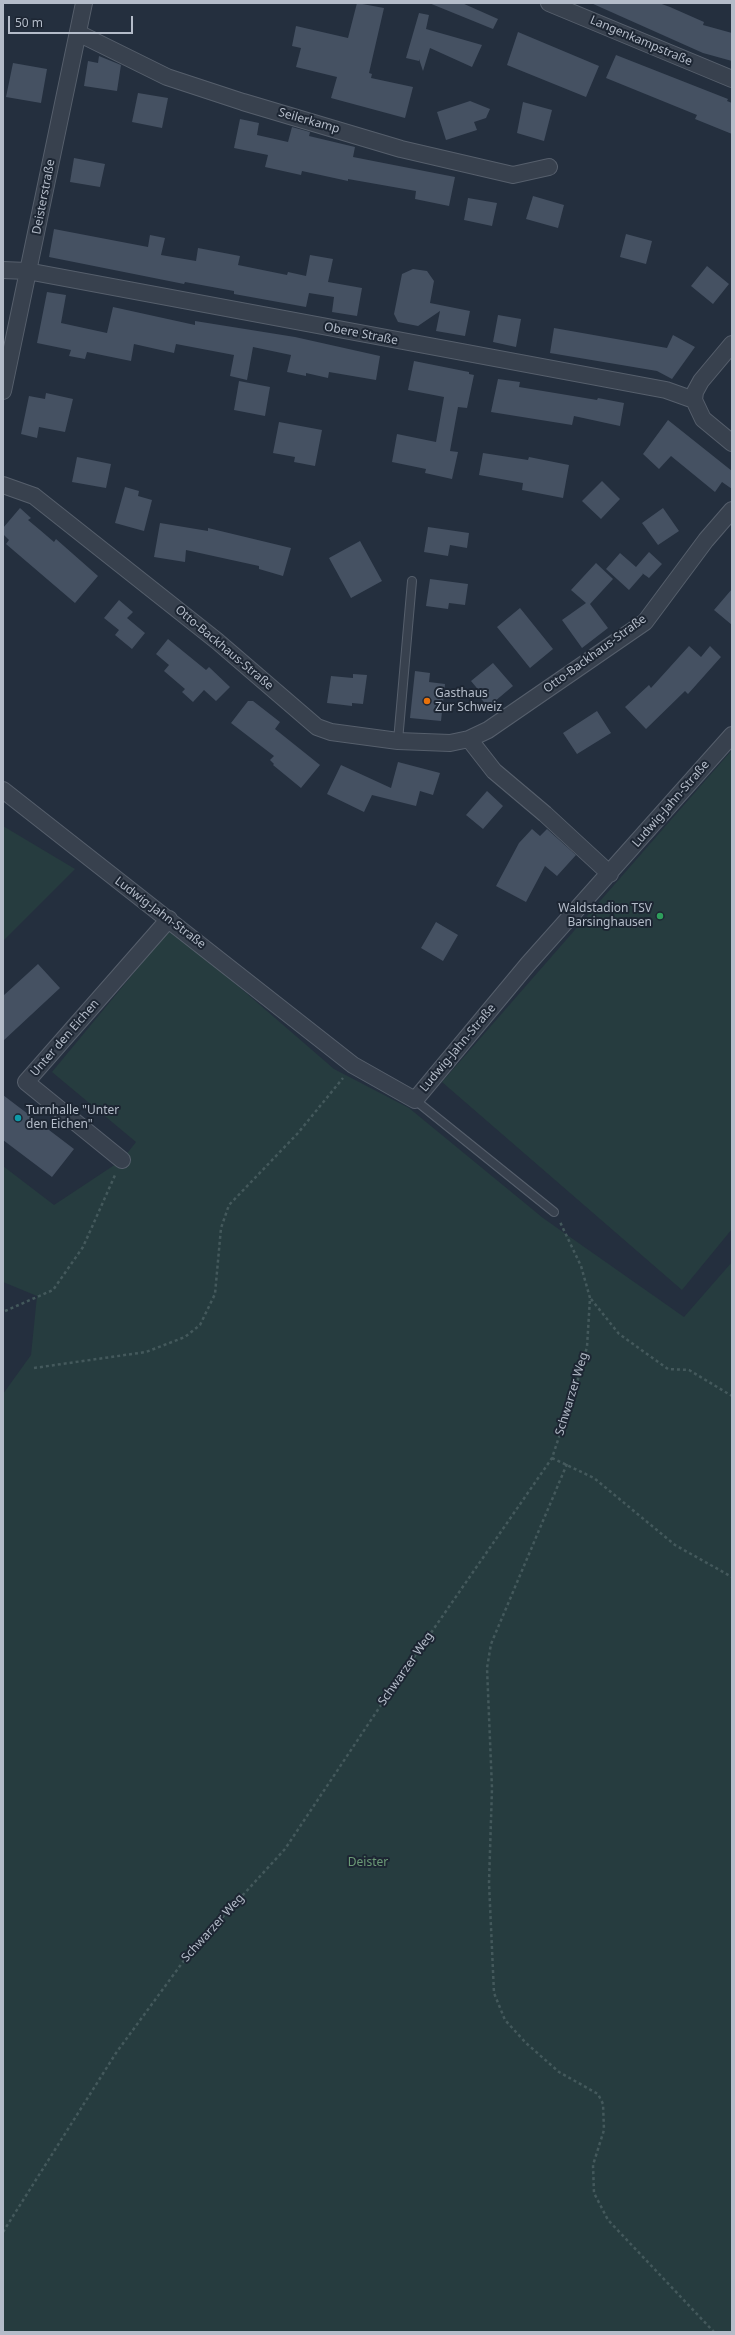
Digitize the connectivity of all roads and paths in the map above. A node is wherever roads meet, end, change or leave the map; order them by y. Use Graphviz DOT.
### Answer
graph roads {
  1 [pos="84,3"];
  2 [pos="550,3"];
  3 [pos="78,33"];
  4 [pos="732,79"];
  5 [pos="549,167"];
  6 [pos="3,270"];
  7 [pos="27,272"];
  8 [pos="732,344"];
  9 [pos="3,391"];
  10 [pos="694,400"];
  11 [pos="732,443"];
  12 [pos="3,485"];
  13 [pos="732,510"];
  14 [pos="412,581"];
  15 [pos="732,735"];
  16 [pos="469,739"];
  17 [pos="398,741"];
  18 [pos="3,790"];
  19 [pos="610,874"];
  20 [pos="169,918"];
  21 [pos="353,1065"];
  22 [pos="415,1100"];
  23 [pos="122,1160"];
  24 [pos="554,1212"];
  25 [pos="590,1298"];
  26 [pos="5,1311"];
  27 [pos="34,1368"];
  28 [pos="732,1396"];
  29 [pos="552,1458"];
  30 [pos="566,1464"];
  31 [pos="732,1577"];
  32 [pos="3,2232"];
  33 [pos="714,2332"];
  1 -- 3 [label="street, Deisterstraße"];
  2 -- 4 [label="street, Langenkampstraße"];
  3 -- 5 [label="street, Seilerkamp"];
  3 -- 7 [label="street, Deisterstraße"];
  6 -- 7 [label="street, Obere Straße"];
  7 -- 9 [label="street, Deisterstraße"];
  7 -- 10 [label="street, Obere Straße"];
  8 -- 10 [label="street"];
  10 -- 11 [label="street"];
  12 -- 17 [label="street, Otto-Backhaus-Straße"];
  13 -- 16 [label="street, Otto-Backhaus-Straße"];
  14 -- 17 [label="lane"];
  15 -- 19 [label="street, Ludwig-Jahn-Straße"];
  16 -- 17 [label="street, Otto-Backhaus-Straße"];
  16 -- 19 [label="street"];
  18 -- 20 [label="street, Ludwig-Jahn-Straße"];
  19 -- 22 [label="street, Ludwig-Jahn-Straße"];
  20 -- 21 [label="street, Ludwig-Jahn-Straße"];
  20 -- 23 [label="street, Unter den Eichen"];
  21 -- 22 [label="street, Ludwig-Jahn-Straße"];
  21 -- 27 [label="path"];
  22 -- 24 [label="lane"];
  23 -- 26 [label="path"];
  24 -- 25 [label="path, Schwarzer Weg"];
  25 -- 28 [label="path"];
  25 -- 29 [label="path, Schwarzer Weg"];
  29 -- 30 [label="path"];
  29 -- 32 [label="path, Schwarzer Weg"];
  30 -- 31 [label="path"];
  30 -- 33 [label="path"];
}
